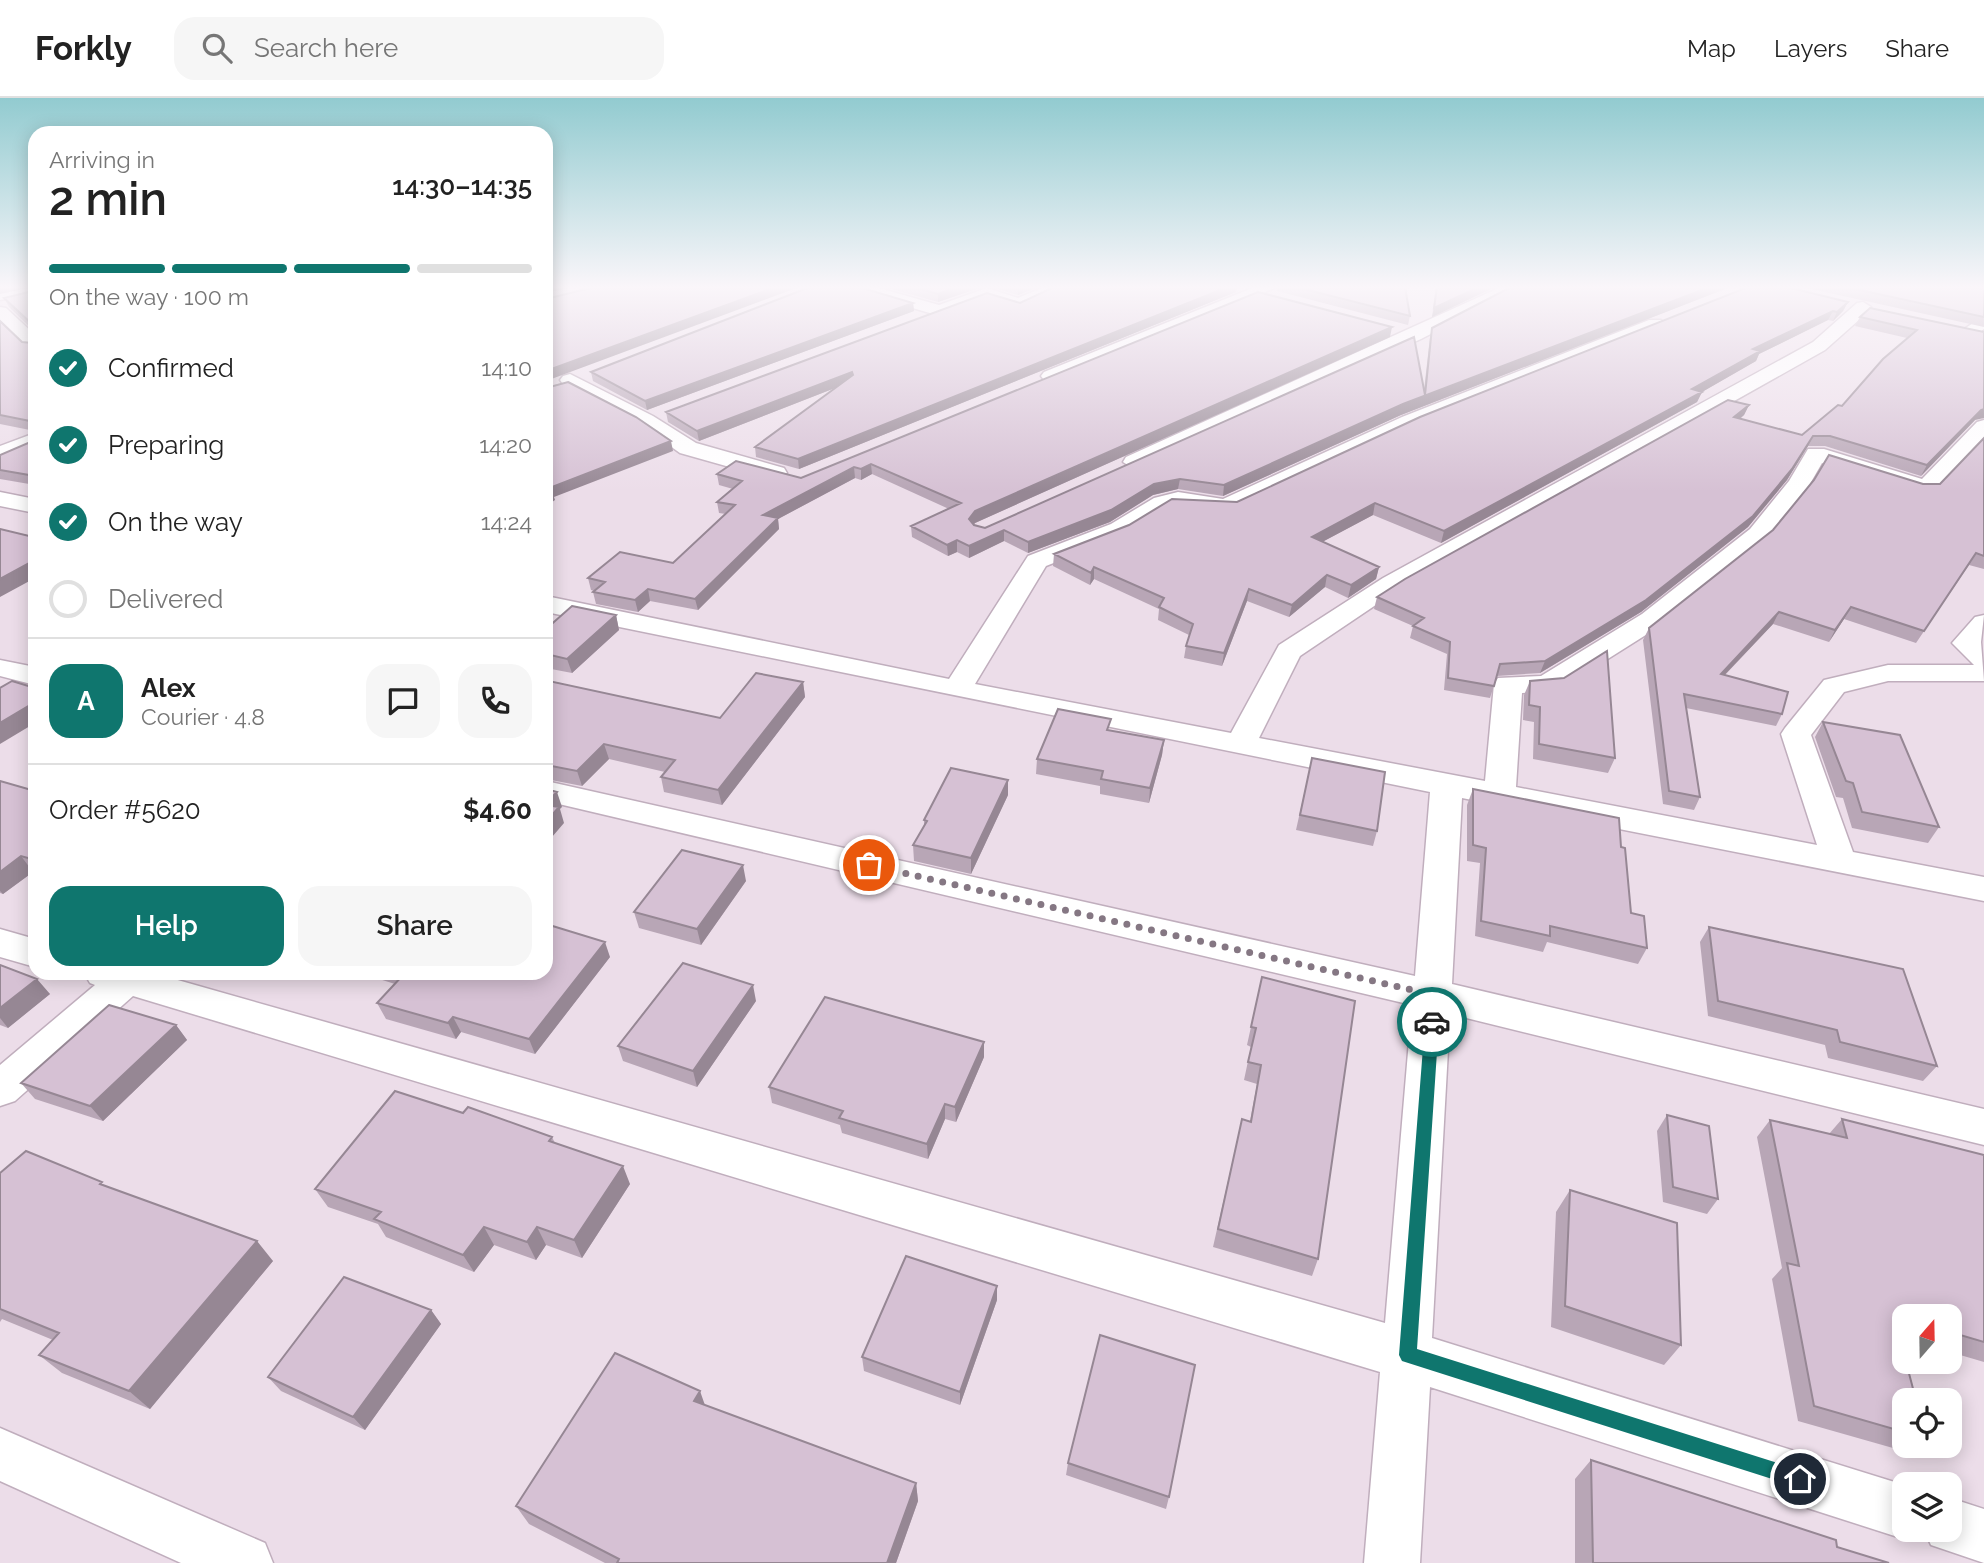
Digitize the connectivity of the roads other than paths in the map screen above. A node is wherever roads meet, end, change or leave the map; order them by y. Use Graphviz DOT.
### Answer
graph roads {
  1 [pos="1104,355"];
  2 [pos="1370,355"];
  3 [pos="1577,355"];
  4 [pos="1802,355"];
  5 [pos="595,371"];
  6 [pos="1028,386"];
  7 [pos="672,410"];
  8 [pos="646,420"];
  9 [pos="1984,426"];
  10 [pos="28,442"];
  11 [pos="0,454"];
  12 [pos="1119,469"];
  13 [pos="801,479"];
  14 [pos="0,499"];
  15 [pos="28,505"];
  16 [pos="553,609"];
  17 [pos="1984,623"];
  18 [pos="1978,649"];
  19 [pos="0,668"];
  20 [pos="1984,673"];
  21 [pos="28,674"];
  22 [pos="957,689"];
  23 [pos="1240,745"];
  24 [pos="1447,784"];
  25 [pos="553,792"];
  26 [pos="1500,793"];
  27 [pos="1839,861"];
  28 [pos="1984,889"];
  29 [pos="0,943"];
  30 [pos="28,951"];
  31 [pos="116,980"];
  32 [pos="138,980"];
  33 [pos="1434,995"];
  34 [pos="0,1089"];
  35 [pos="1984,1127"];
  36 [pos="1408,1355"];
  37 [pos="0,1454"];
  38 [pos="1892,1508"];
  39 [pos="1962,1530"];
  40 [pos="1984,1537"];
  41 [pos="245,1563"];
  42 [pos="1392,1563"];
  1 -- 6 [label="street"];
  2 -- 12 [label="street"];
  3 -- 22 [label="street"];
  4 -- 23 [label="street"];
  5 -- 8 [label="street"];
  7 -- 8 [label="street"];
  8 -- 13 [label="street"];
  9 -- 26 [label="street"];
  10 -- 11 [label="street"];
  14 -- 15 [label="street"];
  16 -- 22 [label="street"];
  17 -- 18 [label="street"];
  19 -- 21 [label="street"];
  20 -- 27 [label="street"];
  22 -- 23 [label="street"];
  23 -- 24 [label="street"];
  24 -- 26 [label="street"];
  24 -- 33 [label="street"];
  25 -- 33 [label="street"];
  26 -- 27 [label="street"];
  27 -- 28 [label="street"];
  29 -- 30 [label="street"];
  31 -- 34 [label="street"];
  32 -- 36 [label="street"];
  33 -- 35 [label="street"];
  33 -- 36 [label="street"];
  36 -- 38 [label="street"];
  36 -- 42 [label="street"];
  37 -- 41 [label="street"];
  39 -- 40 [label="street"];
}
